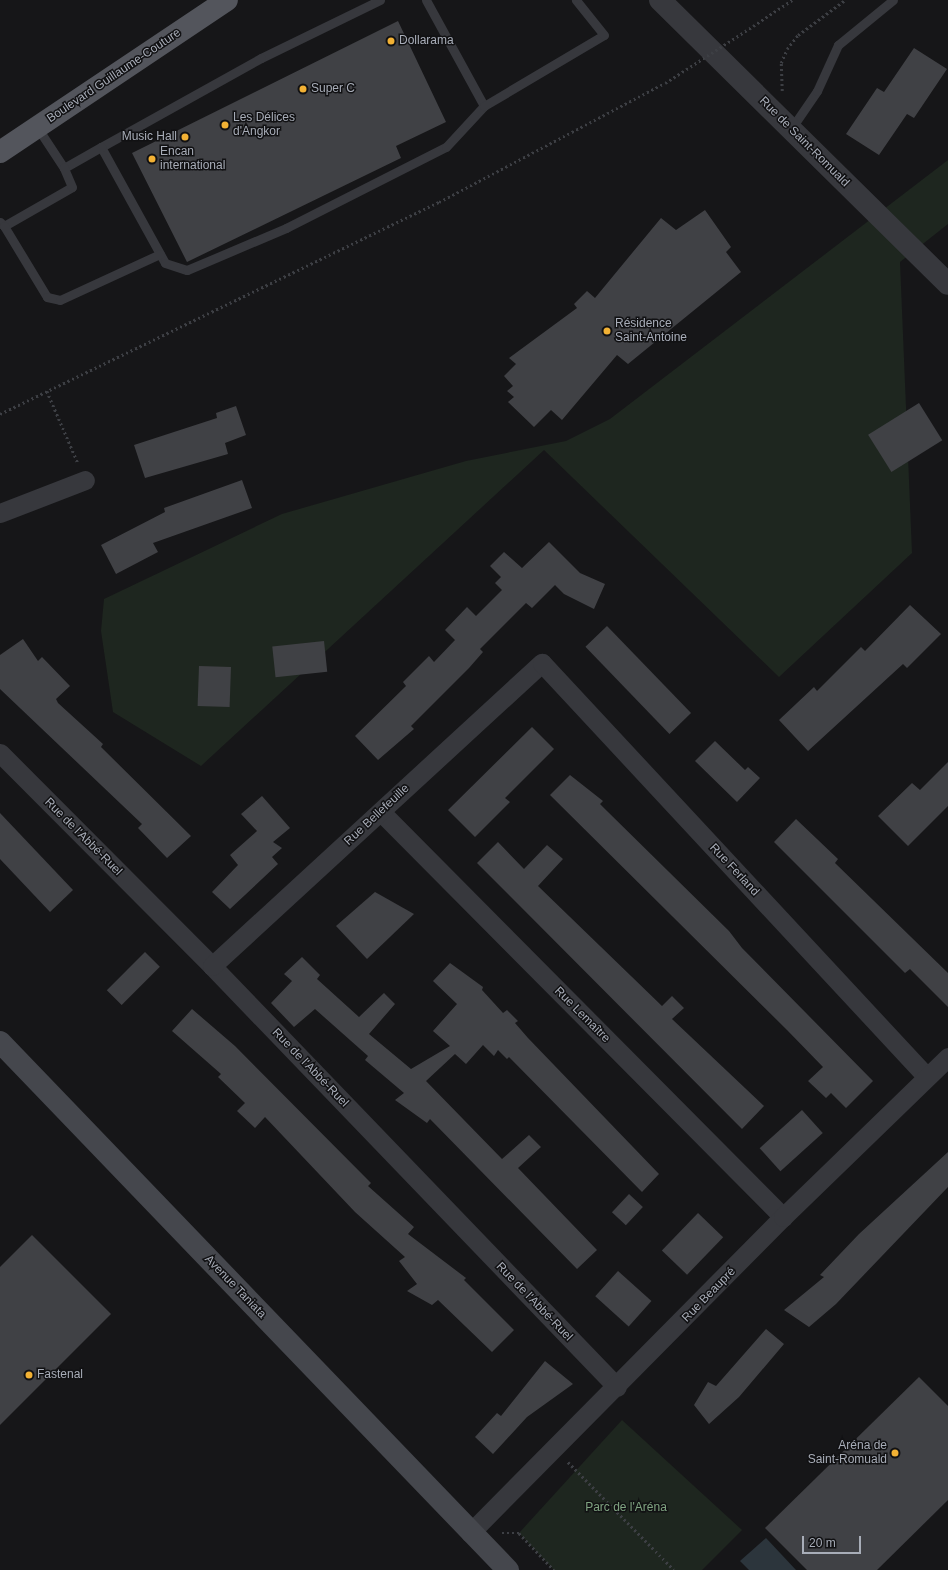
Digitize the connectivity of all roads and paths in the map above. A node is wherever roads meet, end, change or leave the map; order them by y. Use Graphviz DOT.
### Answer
graph roads {
  1 [pos="227,0"];
  2 [pos="380,0"];
  3 [pos="426,0"];
  4 [pos="576,0"];
  5 [pos="660,0"];
  6 [pos="792,0"];
  7 [pos="845,0"];
  8 [pos="893,0"];
  9 [pos="484,106"];
  10 [pos="787,125"];
  11 [pos="37,127"];
  12 [pos="100,147"];
  13 [pos="0,152"];
  14 [pos="64,168"];
  15 [pos="2,224"];
  16 [pos="160,254"];
  17 [pos="948,284"];
  18 [pos="47,391"];
  19 [pos="0,414"];
  20 [pos="85,480"];
  21 [pos="0,513"];
  22 [pos="542,663"];
  23 [pos="0,752"];
  24 [pos="381,812"];
  25 [pos="212,966"];
  26 [pos="0,1042"];
  27 [pos="948,1057"];
  28 [pos="927,1077"];
  29 [pos="783,1217"];
  30 [pos="616,1388"];
  31 [pos="555,1448"];
  32 [pos="470,1533"];
  33 [pos="508,1570"];
  34 [pos="554,1570"];
  35 [pos="674,1570"];
  1 -- 11 [label="main road, Boulevard Guillaume-Couture"];
  2 -- 12 [label="lane"];
  3 -- 9 [label="lane"];
  4 -- 9 [label="lane"];
  5 -- 10 [label="street, Rue de Saint-Romuald"];
  6 -- 18 [label="path, bridge"];
  7 -- 10 [label="path"];
  8 -- 10 [label="lane"];
  9 -- 16 [label="lane"];
  10 -- 17 [label="street, Rue de Saint-Romuald"];
  11 -- 13 [label="main road, Boulevard Guillaume-Couture"];
  11 -- 14 [label="lane"];
  12 -- 14 [label="lane"];
  12 -- 16 [label="lane"];
  14 -- 15 [label="lane"];
  15 -- 16 [label="lane"];
  18 -- 19 [label="path"];
  18 -- 20 [label="path"];
  20 -- 21 [label="street"];
  22 -- 24 [label="street, Rue Bellefeuille"];
  22 -- 28 [label="street, Rue Ferland"];
  23 -- 25 [label="street, Rue de l'Abbé-Ruel"];
  24 -- 25 [label="street, Rue Bellefeuille"];
  24 -- 29 [label="street, Rue Lemaître"];
  25 -- 30 [label="street, Rue de l'Abbé-Ruel"];
  26 -- 32 [label="main road, Avenue Taniata"];
  27 -- 28 [label="street, Rue Beaupré"];
  28 -- 29 [label="street, Rue Beaupré"];
  29 -- 30 [label="street, Rue Beaupré"];
  30 -- 31 [label="street, Rue Beaupré"];
  31 -- 32 [label="street, Rue Beaupré"];
  31 -- 35 [label="path"];
  32 -- 33 [label="main road, Avenue Taniata"];
  32 -- 34 [label="path"];
}
